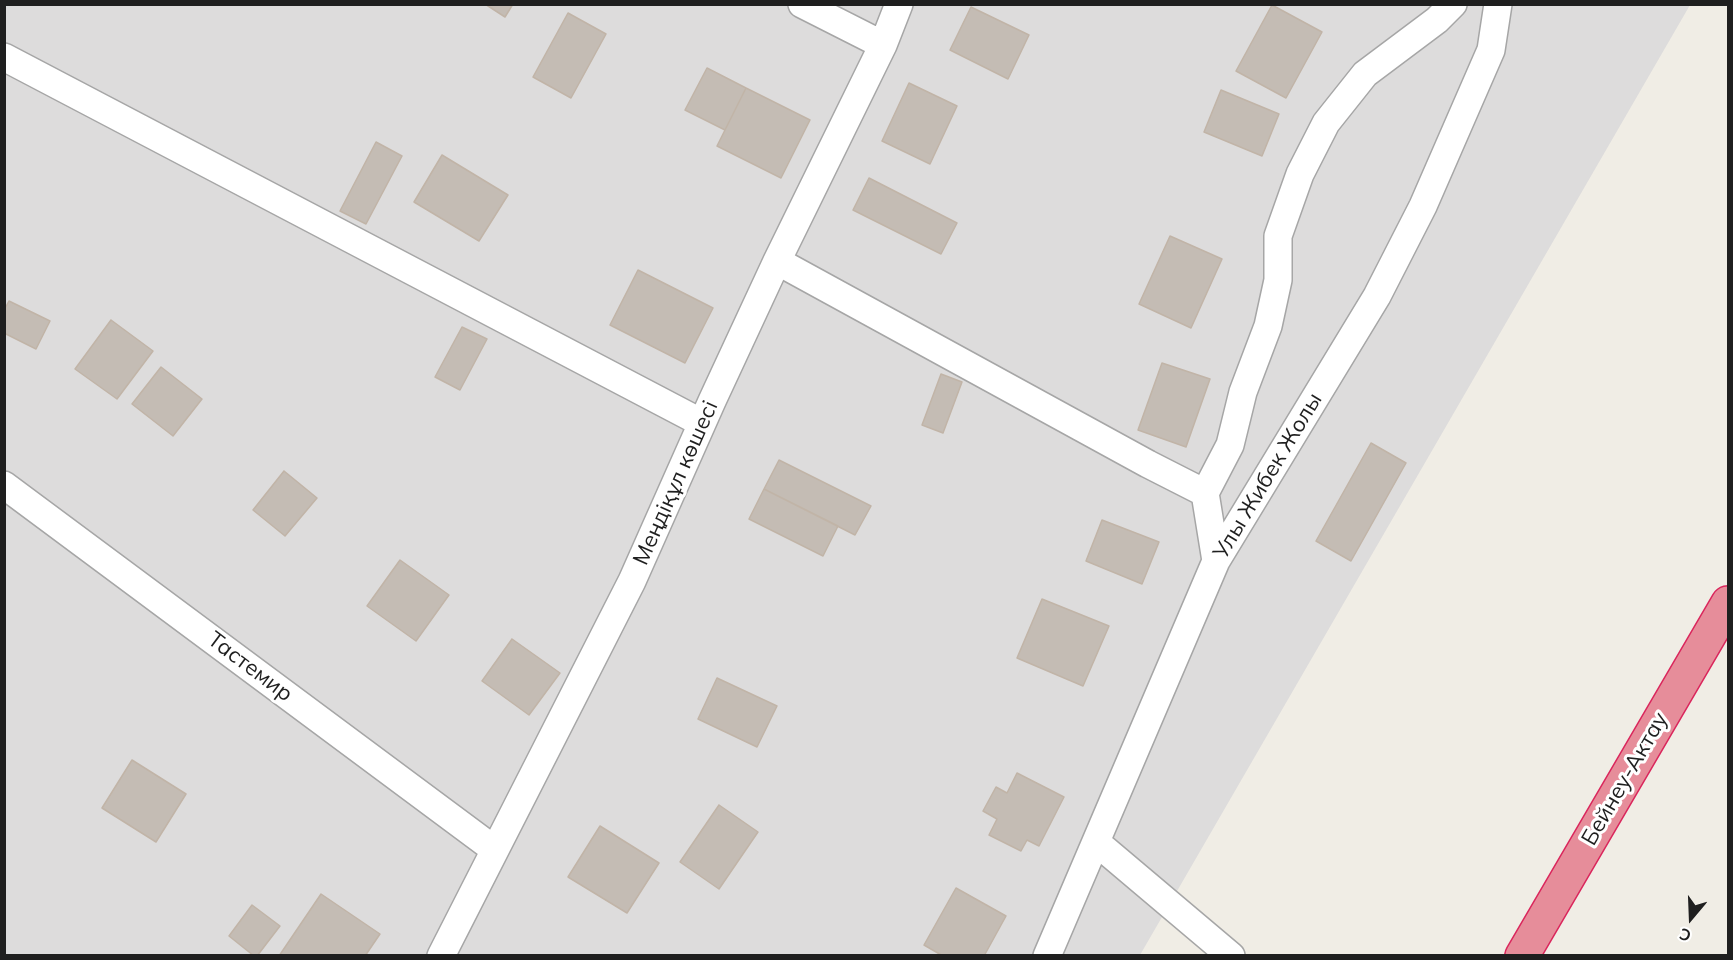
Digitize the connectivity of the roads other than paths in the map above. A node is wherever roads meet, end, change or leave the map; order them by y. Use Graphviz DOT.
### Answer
graph roads {
  1 [pos="802,4"];
  2 [pos="899,4"];
  3 [pos="1453,4"];
  4 [pos="1498,4"];
  5 [pos="883,45"];
  6 [pos="4,57"];
  7 [pos="777,261"];
  8 [pos="702,423"];
  9 [pos="4,485"];
  10 [pos="1205,493"];
  11 [pos="1216,561"];
  12 [pos="1728,603"];
  13 [pos="1096,842"];
  14 [pos="495,850"];
  15 [pos="441,956"];
  16 [pos="1047,956"];
  17 [pos="1231,956"];
  18 [pos="1522,956"];
  1 -- 5 [label="street"];
  2 -- 5 [label="street, Меңдіқұл көшесі"];
  3 -- 10 [label="street"];
  4 -- 11 [label="street, Улы Жибек Жолы"];
  5 -- 7 [label="street, Меңдіқұл көшесі"];
  6 -- 8 [label="street"];
  7 -- 8 [label="street, Меңдіқұл көшесі"];
  7 -- 10 [label="street"];
  8 -- 14 [label="street, Меңдіқұл көшесі"];
  9 -- 14 [label="street, Тастемир"];
  10 -- 11 [label="street"];
  11 -- 13 [label="street, Улы Жибек Жолы"];
  12 -- 18 [label="highway, Бейнеу-Актау"];
  13 -- 16 [label="street, Улы Жибек Жолы"];
  13 -- 17 [label="street"];
  14 -- 15 [label="street, Меңдіқұл көшесі"];
}
